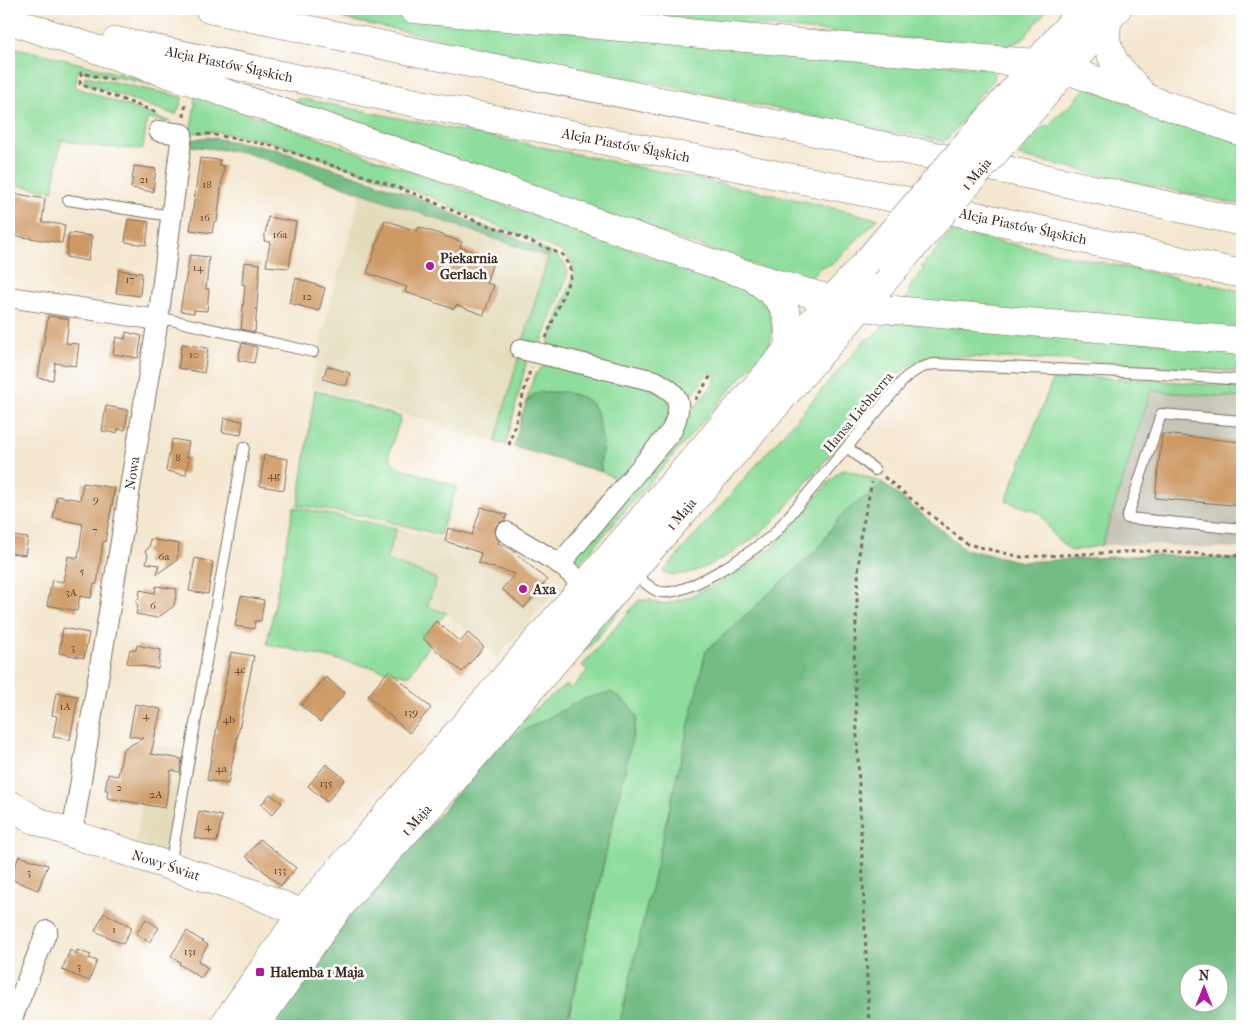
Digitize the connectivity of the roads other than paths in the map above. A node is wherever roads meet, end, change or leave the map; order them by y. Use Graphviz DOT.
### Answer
graph roads {
  1 [pos="209,9"];
  2 [pos="413,9"];
  3 [pos="1083,9"];
  4 [pos="1112,14"];
  5 [pos="9,20"];
  6 [pos="1038,63"];
  7 [pos="1067,70"];
  8 [pos="1144,97"];
  9 [pos="162,123"];
  10 [pos="1242,132"];
  11 [pos="68,200"];
  12 [pos="171,216"];
  13 [pos="1242,222"];
  14 [pos="746,274"];
  15 [pos="1242,274"];
  16 [pos="9,298"];
  17 [pos="832,300"];
  18 [pos="861,307"];
  19 [pos="158,320"];
  20 [pos="1242,341"];
  21 [pos="790,348"];
  22 [pos="530,351"];
  23 [pos="313,352"];
  24 [pos="1242,380"];
  25 [pos="1242,421"];
  26 [pos="244,447"];
  27 [pos="847,447"];
  28 [pos="875,470"];
  29 [pos="1242,529"];
  30 [pos="506,532"];
  31 [pos="622,562"];
  32 [pos="560,564"];
  33 [pos="586,586"];
  34 [pos="9,804"];
  35 [pos="72,834"];
  36 [pos="170,867"];
  37 [pos="312,921"];
  38 [pos="47,931"];
  39 [pos="9,1026"];
  40 [pos="223,1026"];
  41 [pos="255,1026"];
  1 -- 13 [label="main road"];
  2 -- 6 [label="main road"];
  3 -- 6 [label="main road, 1 Maja"];
  4 -- 7 [label="main road, 1 Maja"];
  4 -- 8 [label="main road"];
  5 -- 14 [label="main road"];
  5 -- 15 [label="main road, Aleja Piastów Śląskich"];
  6 -- 7 [label="main road"];
  6 -- 17 [label="main road, 1 Maja, bridge"];
  7 -- 8 [label="main road"];
  7 -- 18 [label="main road, 1 Maja, bridge"];
  8 -- 10 [label="main road"];
  9 -- 12 [label="street, Nowa"];
  11 -- 12 [label="lane"];
  12 -- 19 [label="street, Nowa"];
  14 -- 17 [label="main road"];
  14 -- 21 [label="main road"];
  16 -- 19 [label="street"];
  17 -- 18 [label="main road"];
  17 -- 21 [label="main road, 1 Maja"];
  18 -- 20 [label="main road"];
  18 -- 31 [label="main road, 1 Maja"];
  19 -- 23 [label="lane"];
  19 -- 35 [label="street, Nowa"];
  21 -- 31 [label="main road, 1 Maja"];
  22 -- 32 [label="street"];
  24 -- 27 [label="lane, Hansa Liebherra"];
  25 -- 29 [label="lane"];
  26 -- 36 [label="lane"];
  27 -- 28 [label="lane"];
  27 -- 31 [label="lane, Hansa Liebherra"];
  30 -- 32 [label="street"];
  31 -- 33 [label="main road, 1 Maja"];
  31 -- 37 [label="main road, 1 Maja"];
  32 -- 33 [label="street"];
  33 -- 37 [label="main road, 1 Maja"];
  34 -- 35 [label="main road, Nowy Świat"];
  35 -- 36 [label="main road, Nowy Świat"];
  36 -- 37 [label="main road, Nowy Świat"];
  37 -- 40 [label="main road, 1 Maja"];
  37 -- 41 [label="main road, 1 Maja"];
  38 -- 39 [label="street"];
}
